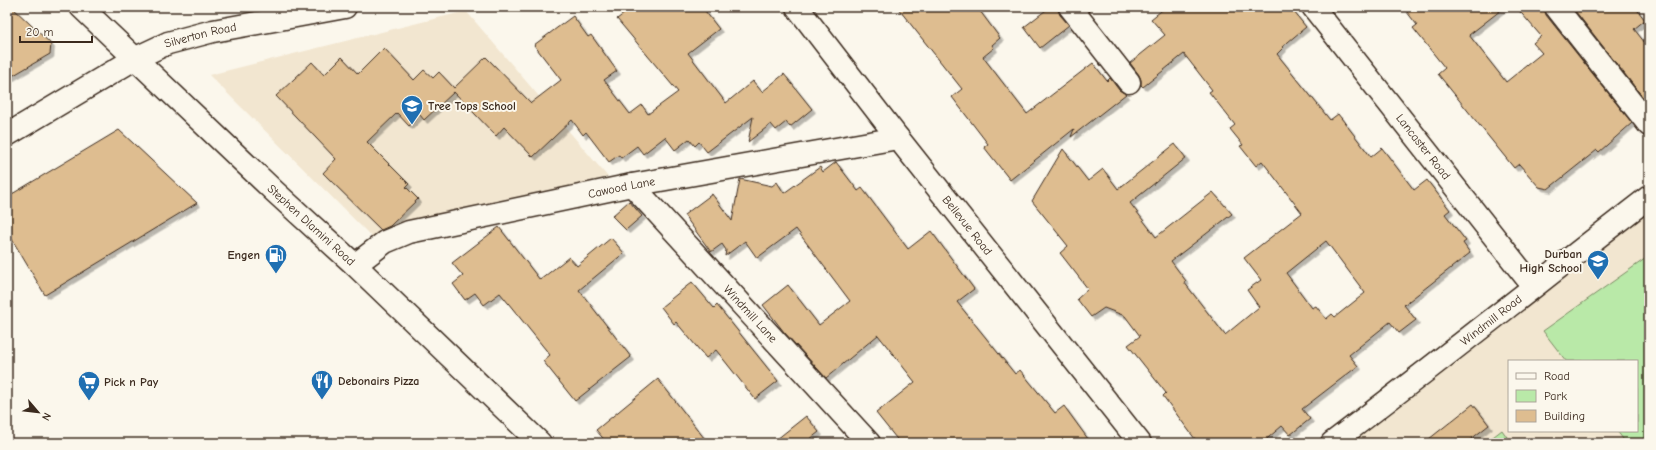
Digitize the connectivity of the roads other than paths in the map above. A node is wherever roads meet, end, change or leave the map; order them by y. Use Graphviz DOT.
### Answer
graph roads {
  1 [pos="81,7"];
  2 [pos="345,7"];
  3 [pos="797,7"];
  4 [pos="1070,7"];
  5 [pos="1313,7"];
  6 [pos="1556,7"];
  7 [pos="136,58"];
  8 [pos="1129,82"];
  9 [pos="1649,125"];
  10 [pos="7,135"];
  11 [pos="898,138"];
  12 [pos="632,185"];
  13 [pos="1649,197"];
  14 [pos="355,265"];
  15 [pos="1533,286"];
  16 [pos="540,443"];
  17 [pos="869,443"];
  18 [pos="1140,443"];
  19 [pos="1332,443"];
  1 -- 7 [label="street, Stephen Dlamini Road"];
  2 -- 7 [label="street, Silverton Road"];
  3 -- 11 [label="street, Bellevue Road"];
  4 -- 8 [label="street"];
  5 -- 15 [label="street, Lancaster Road"];
  6 -- 9 [label="street"];
  7 -- 10 [label="street, Silverton Road"];
  7 -- 14 [label="street, Stephen Dlamini Road"];
  11 -- 12 [label="street, Cawood Lane"];
  11 -- 18 [label="street, Bellevue Road"];
  12 -- 14 [label="street, Cawood Lane"];
  12 -- 17 [label="street, Windmill Lane"];
  13 -- 15 [label="street, Windmill Road"];
  14 -- 16 [label="street, Stephen Dlamini Road"];
  15 -- 19 [label="street, Windmill Road"];
}
